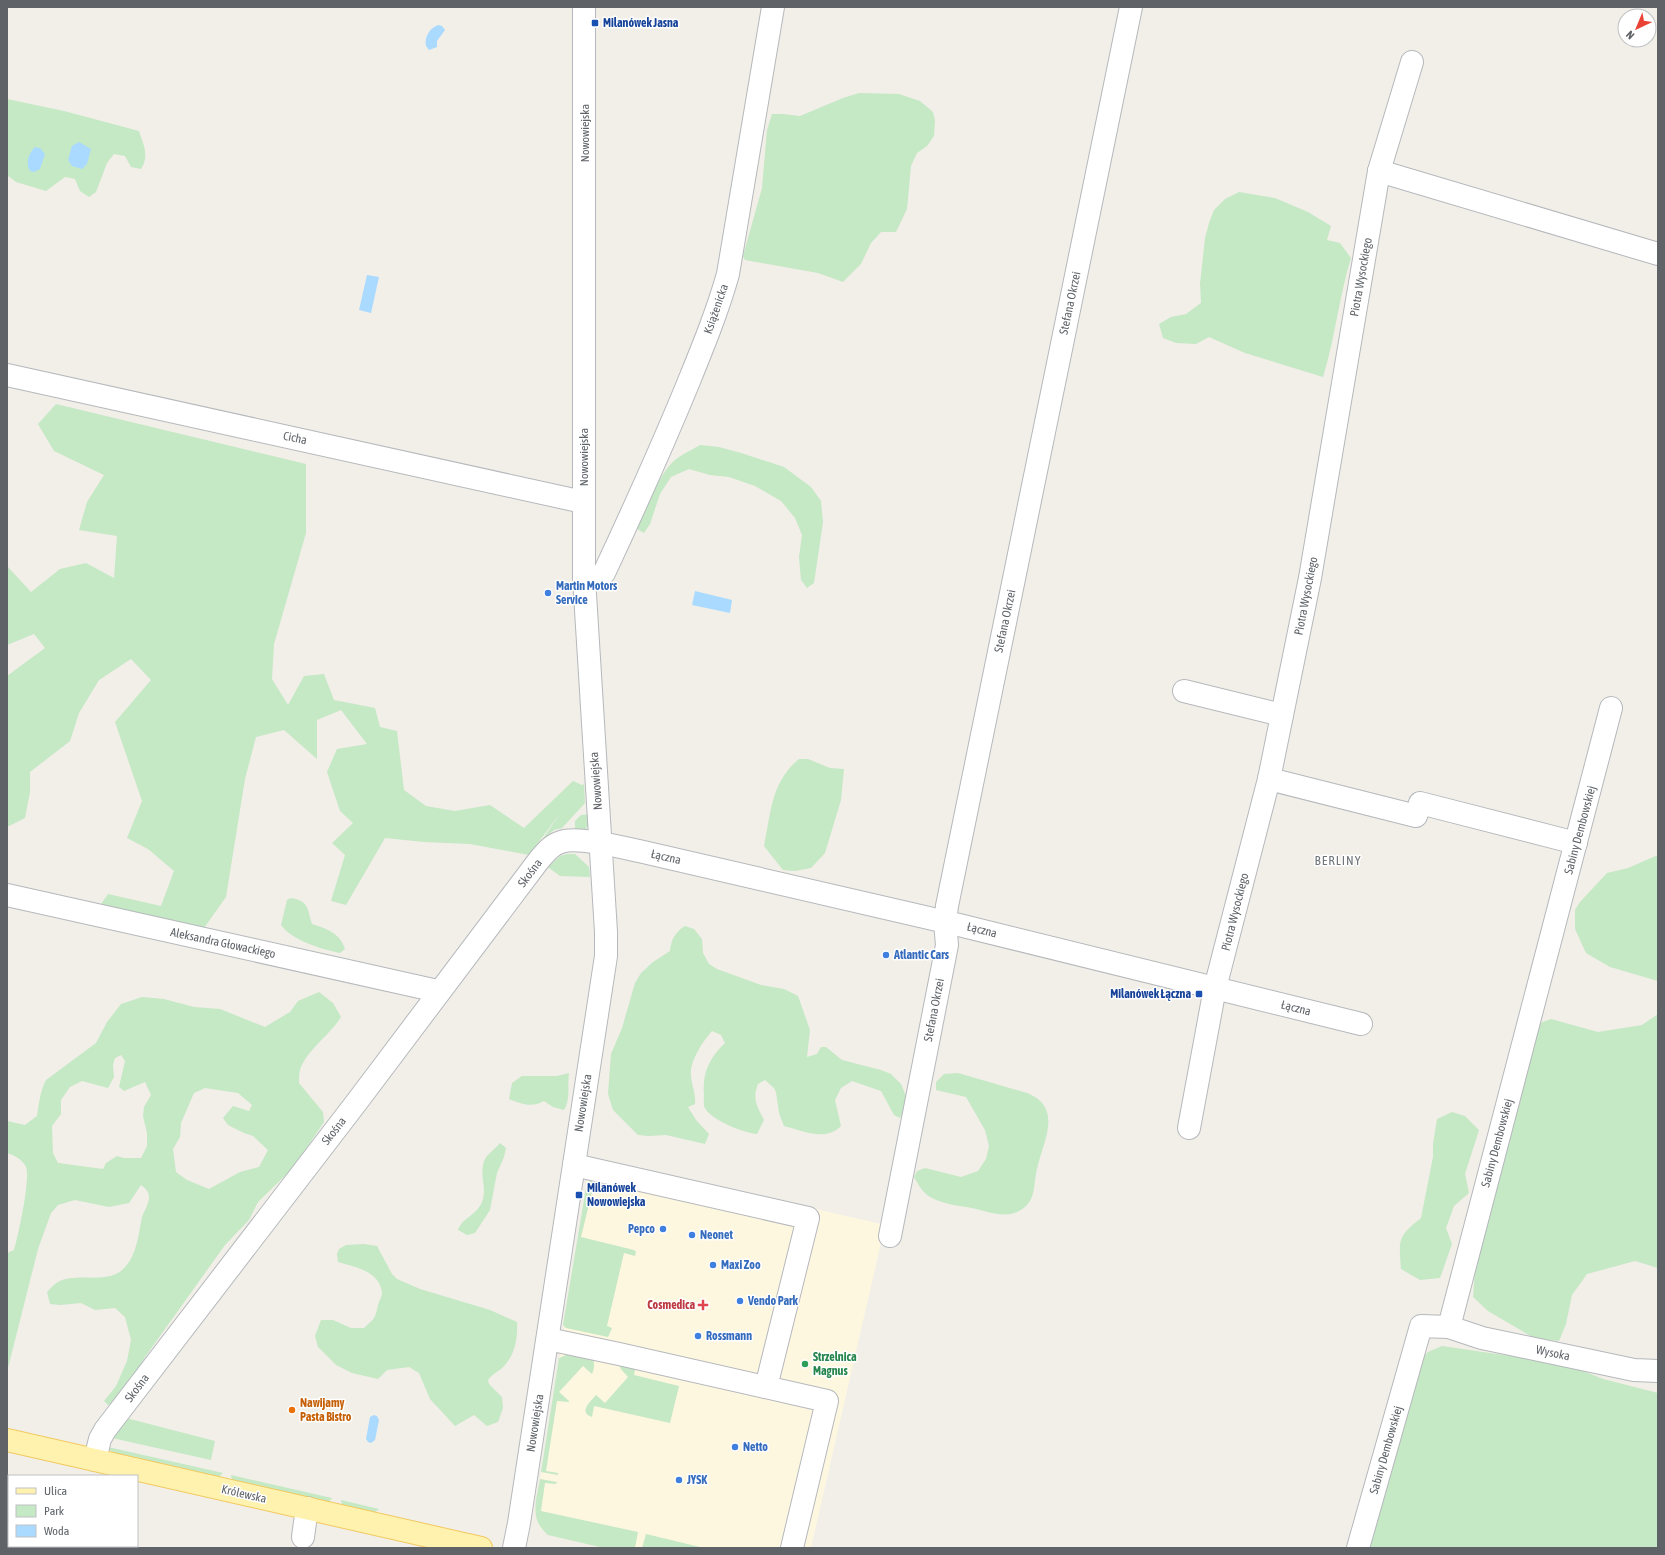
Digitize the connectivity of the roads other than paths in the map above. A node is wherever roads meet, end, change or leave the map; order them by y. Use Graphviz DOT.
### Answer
graph roads {
  1 [pos="584,7"];
  2 [pos="773,7"];
  3 [pos="1131,7"];
  4 [pos="1412,62"];
  5 [pos="1379,172"];
  6 [pos="1658,254"];
  7 [pos="7,374"];
  8 [pos="584,500"];
  9 [pos="584,578"];
  10 [pos="1184,691"];
  11 [pos="1611,708"];
  12 [pos="1282,715"];
  13 [pos="1269,779"];
  14 [pos="601,843"];
  15 [pos="1576,843"];
  16 [pos="7,895"];
  17 [pos="945,922"];
  18 [pos="1215,988"];
  19 [pos="438,993"];
  20 [pos="1361,1024"];
  21 [pos="1189,1128"];
  22 [pos="574,1165"];
  23 [pos="890,1236"];
  24 [pos="1449,1327"];
  25 [pos="548,1340"];
  26 [pos="1658,1371"];
  27 [pos="766,1387"];
  28 [pos="7,1440"];
  29 [pos="95,1460"];
  30 [pos="307,1508"];
  31 [pos="303,1537"];
  32 [pos="481,1548"];
  33 [pos="514,1548"];
  34 [pos="792,1548"];
  35 [pos="1358,1548"];
  1 -- 8 [label="street, Nowowiejska"];
  2 -- 9 [label="street, Książenicka"];
  3 -- 17 [label="street, Stefana Okrzei"];
  4 -- 5 [label="street, Piotra Wysockiego"];
  5 -- 6 [label="street"];
  5 -- 12 [label="street, Piotra Wysockiego"];
  7 -- 8 [label="street, Cicha"];
  8 -- 9 [label="street, Nowowiejska"];
  9 -- 14 [label="street, Nowowiejska"];
  10 -- 12 [label="street"];
  11 -- 15 [label="street, Sabiny Dembowskiej"];
  12 -- 13 [label="street, Piotra Wysockiego"];
  13 -- 15 [label="street"];
  13 -- 18 [label="street, Piotra Wysockiego"];
  14 -- 17 [label="street, Łączna"];
  14 -- 19 [label="street, Skośna"];
  14 -- 22 [label="street, Nowowiejska"];
  15 -- 24 [label="street, Sabiny Dembowskiej"];
  16 -- 19 [label="street, Aleksandra Głowackiego"];
  17 -- 18 [label="street, Łączna"];
  17 -- 23 [label="street, Stefana Okrzei"];
  18 -- 20 [label="street, Łączna"];
  18 -- 21 [label="street, Piotra Wysockiego"];
  19 -- 29 [label="street, Skośna"];
  22 -- 25 [label="street, Nowowiejska"];
  22 -- 27 [label="street"];
  24 -- 26 [label="street, Wysoka"];
  24 -- 35 [label="street, Sabiny Dembowskiej"];
  25 -- 27 [label="street"];
  25 -- 33 [label="street, Nowowiejska"];
  27 -- 34 [label="street"];
  28 -- 29 [label="main road, Królewska"];
  29 -- 30 [label="main road, Królewska"];
  30 -- 31 [label="street"];
  30 -- 32 [label="main road, Królewska"];
}
